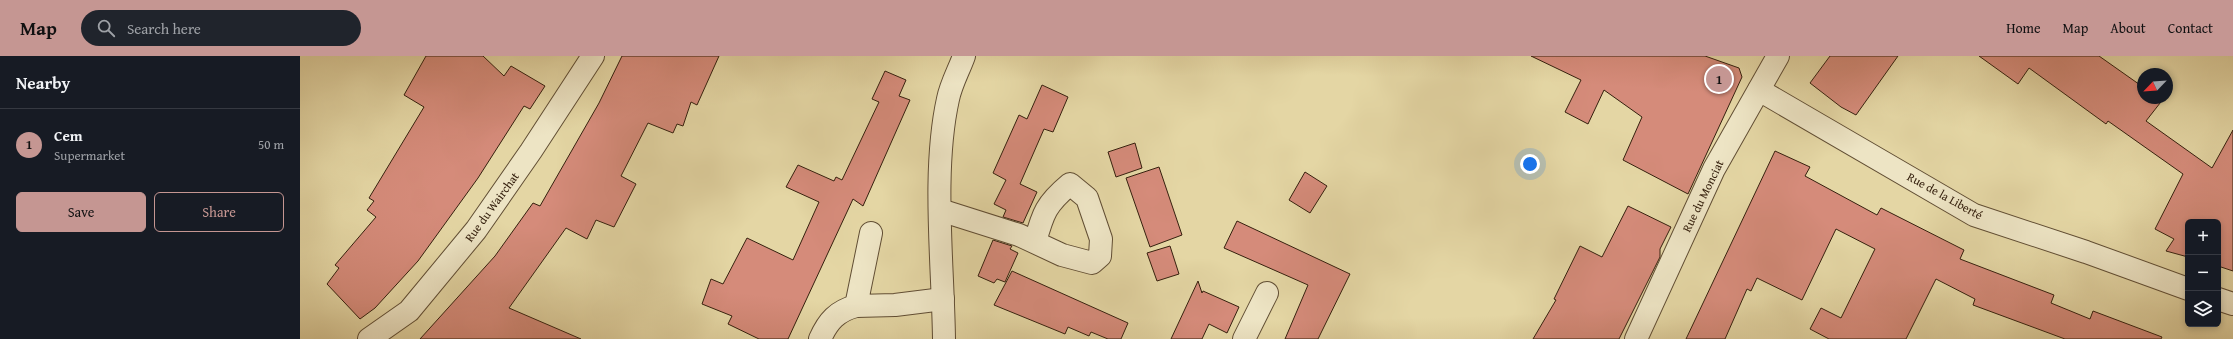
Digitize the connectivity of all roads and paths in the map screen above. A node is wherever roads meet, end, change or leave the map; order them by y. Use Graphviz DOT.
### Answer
graph roads {
  1 [pos="593,56"];
  2 [pos="964,56"];
  3 [pos="1778,56"];
  4 [pos="1759,90"];
  5 [pos="940,210"];
  6 [pos="871,233"];
  7 [pos="1035,242"];
  8 [pos="2185,289"];
  9 [pos="1267,293"];
  10 [pos="943,299"];
  11 [pos="2221,300"];
  12 [pos="2233,304"];
  13 [pos="856,306"];
  14 [pos="369,339"];
  15 [pos="820,339"];
  16 [pos="944,339"];
  17 [pos="1244,339"];
  18 [pos="1636,339"];
  1 -- 14 [label="street, Rue du Wairchat"];
  2 -- 5 [label="street"];
  3 -- 4 [label="street, Rue du Monciat"];
  4 -- 8 [label="street, Rue de la Liberté"];
  4 -- 18 [label="street, Rue du Monciat"];
  5 -- 7 [label="street"];
  5 -- 10 [label="street"];
  6 -- 13 [label="street"];
  9 -- 17 [label="street"];
  10 -- 13 [label="street"];
  10 -- 16 [label="street"];
  11 -- 12 [label="street"];
  13 -- 15 [label="street"];
}
